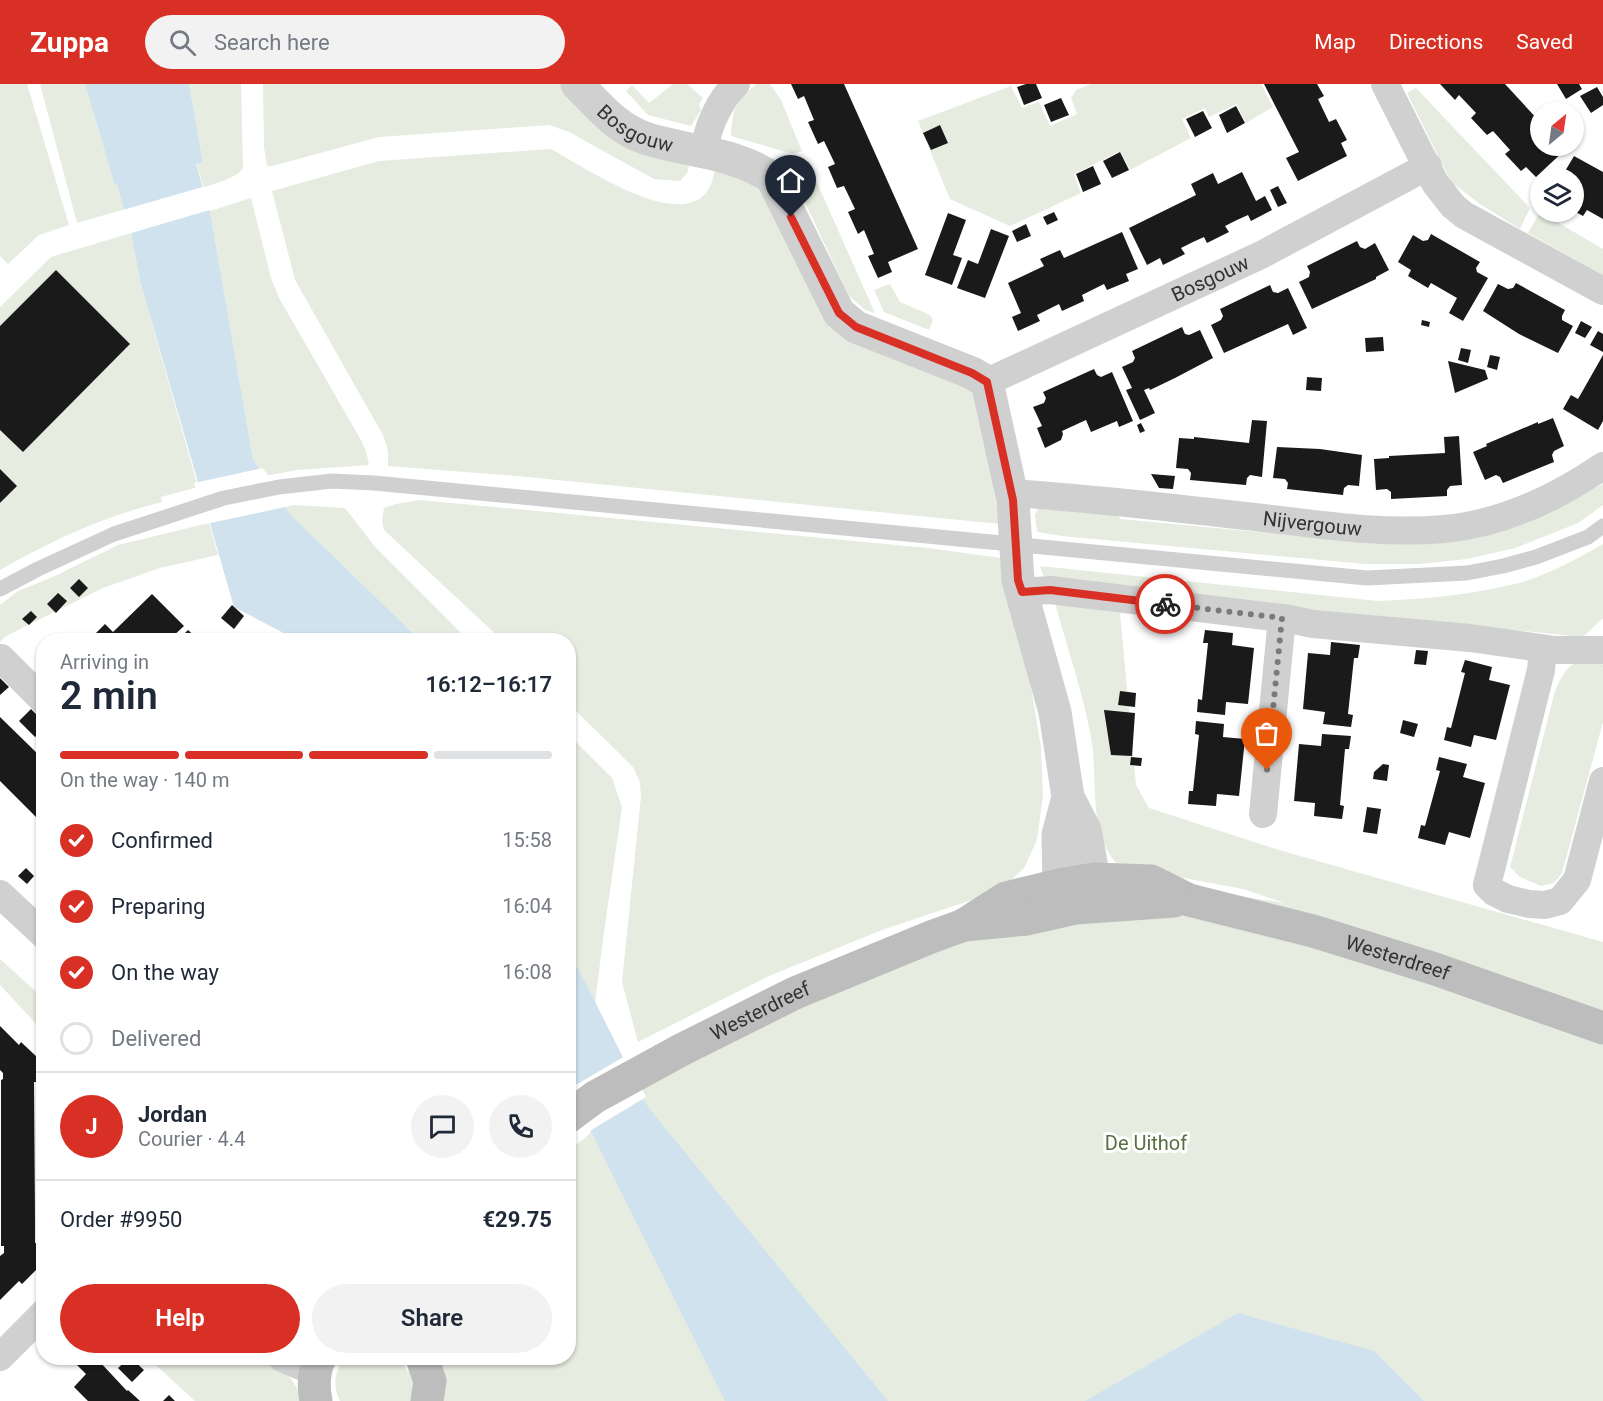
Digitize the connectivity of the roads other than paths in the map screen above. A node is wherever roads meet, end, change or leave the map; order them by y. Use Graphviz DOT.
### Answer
graph roads {
  1 [pos="578,84"];
  2 [pos="736,84"];
  3 [pos="1385,84"];
  4 [pos="705,151"];
  5 [pos="1428,166"];
  6 [pos="1603,291"];
  7 [pos="987,382"];
  8 [pos="1603,466"];
  9 [pos="1011,493"];
  10 [pos="1603,526"];
  11 [pos="1017,544"];
  12 [pos="0,589"];
  13 [pos="1022,592"];
  14 [pos="1282,618"];
  15 [pos="1543,649"];
  16 [pos="1603,650"];
  17 [pos="1,658"];
  18 [pos="36,693"];
  19 [pos="1603,781"];
  20 [pos="1068,797"];
  21 [pos="1263,814"];
  22 [pos="1094,879"];
  23 [pos="0,894"];
  24 [pos="1068,896"];
  25 [pos="1189,900"];
  26 [pos="36,928"];
  27 [pos="1603,1028"];
  28 [pos="576,1111"];
  29 [pos="36,1321"];
  30 [pos="0,1357"];
  31 [pos="295,1365"];
  32 [pos="424,1365"];
  33 [pos="317,1377"];
  34 [pos="427,1401"];
  1 -- 4 [label="street, Bosgouw"];
  2 -- 4 [label="street, Bosgouw"];
  3 -- 5 [label="street"];
  4 -- 7 [label="street, Bosgouw"];
  5 -- 6 [label="street"];
  5 -- 7 [label="street, Bosgouw"];
  7 -- 9 [label="street"];
  8 -- 9 [label="street, Nijvergouw"];
  9 -- 11 [label="street"];
  10 -- 11 [label="lane"];
  11 -- 12 [label="lane"];
  11 -- 13 [label="street"];
  13 -- 14 [label="street"];
  13 -- 20 [label="street"];
  14 -- 15 [label="street"];
  14 -- 21 [label="street"];
  15 -- 16 [label="street"];
  15 -- 19 [label="street"];
  17 -- 18 [label="street"];
  20 -- 22 [label="street"];
  20 -- 24 [label="street"];
  22 -- 24 [label="street"];
  22 -- 25 [label="main road, Westerdreef"];
  23 -- 26 [label="street"];
  24 -- 25 [label="main road, Westerdreef"];
  24 -- 28 [label="main road, Westerdreef"];
  25 -- 27 [label="main road, Westerdreef"];
  29 -- 30 [label="street"];
  31 -- 33 [label="street"];
  32 -- 34 [label="main road"];
}
